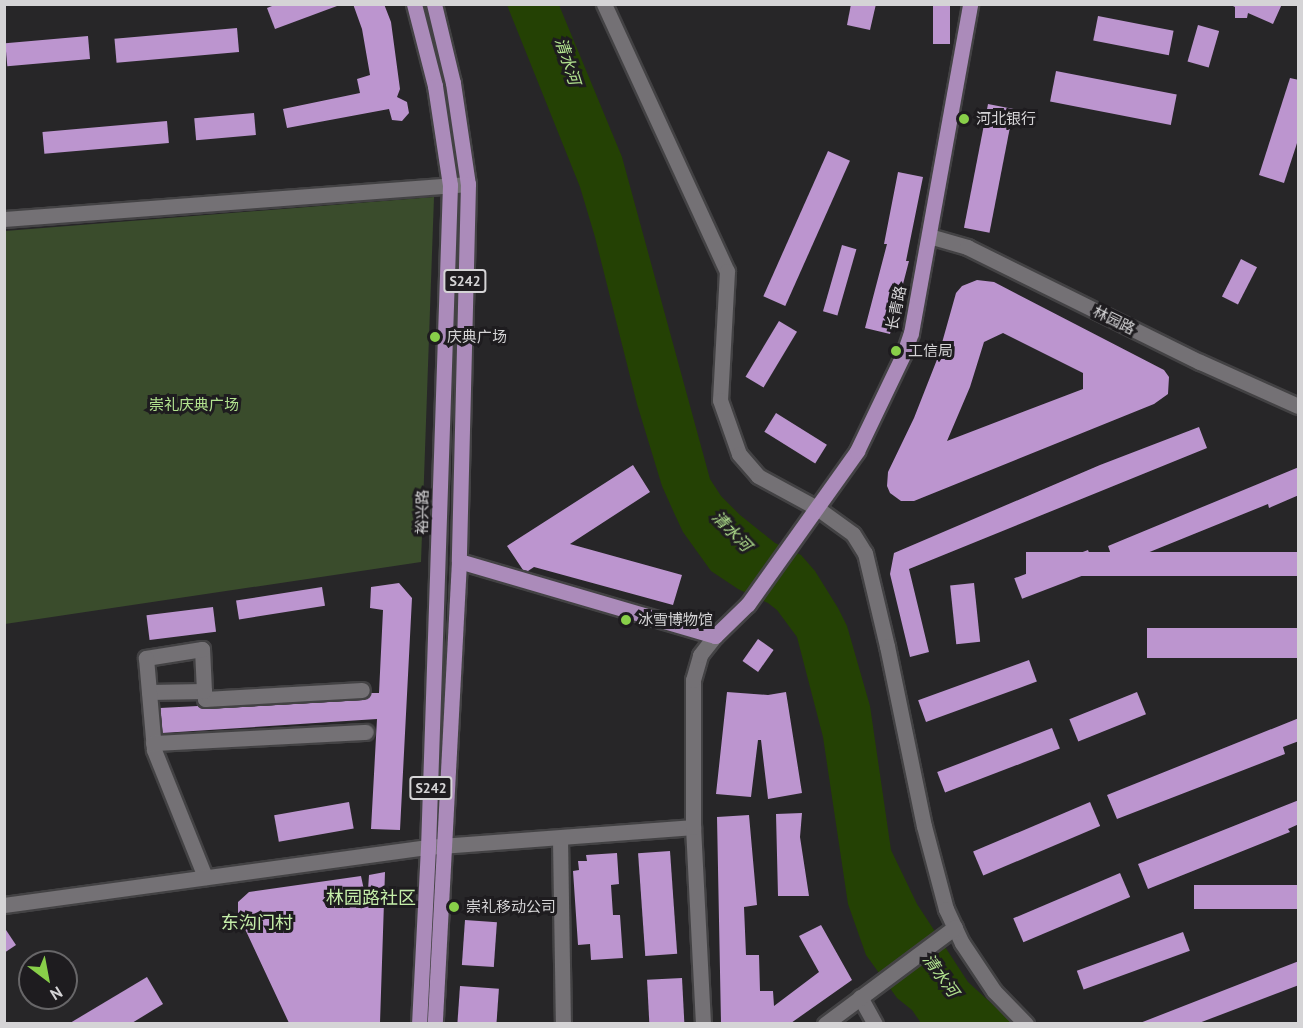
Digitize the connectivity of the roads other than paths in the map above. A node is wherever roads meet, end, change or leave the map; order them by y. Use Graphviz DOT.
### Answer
graph roads {
  1 [pos="414,4"];
  2 [pos="434,4"];
  3 [pos="604,4"];
  4 [pos="970,4"];
  5 [pos="468,184"];
  6 [pos="450,185"];
  7 [pos="4,219"];
  8 [pos="928,236"];
  9 [pos="1298,406"];
  10 [pos="817,508"];
  11 [pos="439,552"];
  12 [pos="459,561"];
  13 [pos="715,636"];
  14 [pos="362,690"];
  15 [pos="204,691"];
  16 [pos="149,692"];
  17 [pos="366,732"];
  18 [pos="153,742"];
  19 [pos="693,827"];
  20 [pos="560,838"];
  21 [pos="436,847"];
  22 [pos="205,877"];
  23 [pos="4,905"];
  24 [pos="948,932"];
  25 [pos="860,998"];
  26 [pos="419,1023"];
  27 [pos="435,1023"];
  28 [pos="563,1023"];
  29 [pos="703,1023"];
  30 [pos="825,1023"];
  31 [pos="874,1023"];
  32 [pos="1026,1023"];
  1 -- 6 [label="main road, 裕兴路 / S242"];
  2 -- 5 [label="main road, 裕兴路 / S242"];
  3 -- 10 [label="street"];
  4 -- 8 [label="main road, 长青路"];
  5 -- 6 [label="street"];
  5 -- 12 [label="main road, 裕兴路 / S242"];
  6 -- 7 [label="street"];
  6 -- 11 [label="main road, 裕兴路 / S242"];
  8 -- 9 [label="street, 林园路"];
  8 -- 10 [label="main road, 长青路"];
  10 -- 13 [label="main road, 长青路"];
  10 -- 24 [label="street"];
  11 -- 12 [label="street"];
  11 -- 21 [label="main road, 裕兴路 / S242"];
  12 -- 13 [label="main road"];
  12 -- 21 [label="main road, 裕兴路 / S242"];
  13 -- 19 [label="street"];
  14 -- 15 [label="street"];
  15 -- 16 [label="street"];
  15 -- 16 [label="street"];
  16 -- 18 [label="street"];
  17 -- 18 [label="street"];
  18 -- 22 [label="street"];
  19 -- 20 [label="street"];
  19 -- 29 [label="street"];
  20 -- 21 [label="street"];
  20 -- 28 [label="street"];
  21 -- 22 [label="street"];
  21 -- 26 [label="main road, 裕兴路 / S242"];
  21 -- 27 [label="main road, 裕兴路 / S242"];
  22 -- 23 [label="street"];
  24 -- 25 [label="street"];
  24 -- 32 [label="street"];
  25 -- 30 [label="street"];
  25 -- 31 [label="street"];
}
